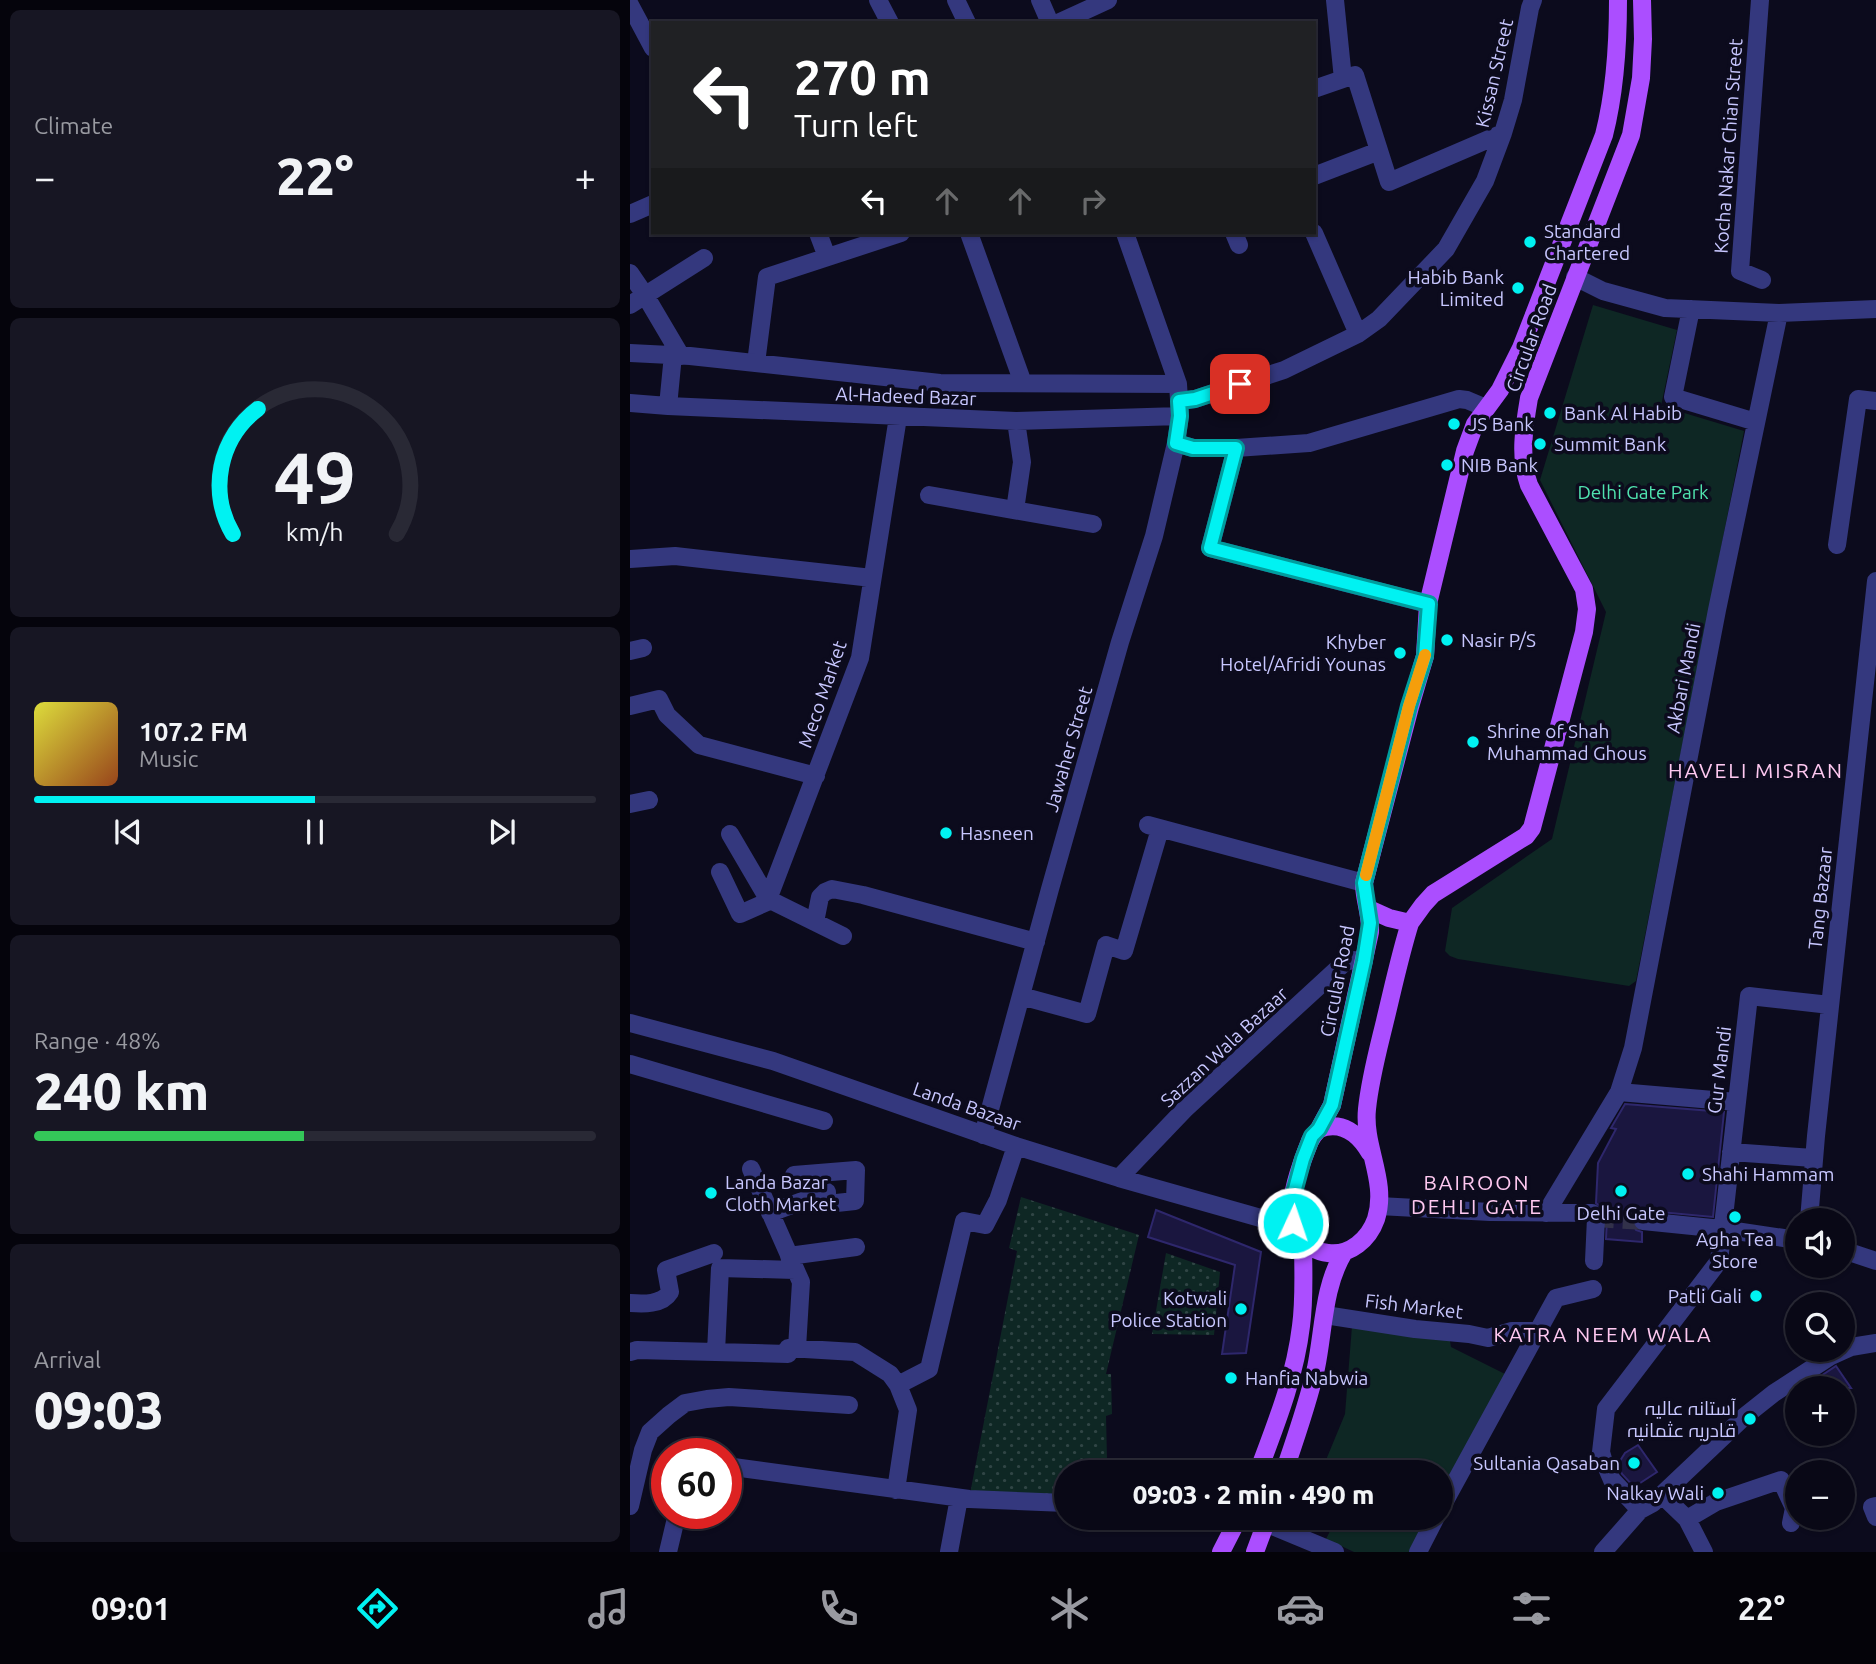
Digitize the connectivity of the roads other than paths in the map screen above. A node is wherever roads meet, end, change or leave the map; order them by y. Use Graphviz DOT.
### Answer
graph roads {
  1 [pos="878,0"];
  2 [pos="956,0"];
  3 [pos="1040,0"];
  4 [pos="1108,0"];
  5 [pos="1335,0"];
  6 [pos="1533,0"];
  7 [pos="1618,0"];
  8 [pos="1642,0"];
  9 [pos="1760,0"];
  10 [pos="630,5"];
  11 [pos="889,21"];
  12 [pos="966,21"];
  13 [pos="1050,21"];
  14 [pos="1062,21"];
  15 [pos="635,26"];
  16 [pos="651,46"];
  17 [pos="1343,79"];
  18 [pos="1316,88"];
  19 [pos="1503,133"];
  20 [pos="1379,151"];
  21 [pos="1316,175"];
  22 [pos="651,205"];
  23 [pos="630,214"];
  24 [pos="819,235"];
  25 [pos="895,235"];
  26 [pos="971,235"];
  27 [pos="1126,235"];
  28 [pos="1315,235"];
  29 [pos="827,257"];
  30 [pos="704,258"];
  31 [pos="630,273"];
  32 [pos="1575,277"];
  33 [pos="1762,281"];
  34 [pos="645,295"];
  35 [pos="630,305"];
  36 [pos="1691,309"];
  37 [pos="1876,309"];
  38 [pos="1779,313"];
  39 [pos="1358,334"];
  40 [pos="630,353"];
  41 [pos="677,355"];
  42 [pos="757,363"];
  43 [pos="1023,383"];
  44 [pos="1500,390"];
  45 [pos="1530,398"];
  46 [pos="1179,400"];
  47 [pos="1876,401"];
  48 [pos="630,403"];
  49 [pos="668,407"];
  50 [pos="1486,408"];
  51 [pos="898,417"];
  52 [pos="1016,421"];
  53 [pos="1756,422"];
  54 [pos="1176,443"];
  55 [pos="1236,448"];
  56 [pos="929,495"];
  57 [pos="1015,510"];
  58 [pos="1093,524"];
  59 [pos="1837,545"];
  60 [pos="630,559"];
  61 [pos="872,578"];
  62 [pos="1876,581"];
  63 [pos="1429,604"];
  64 [pos="630,706"];
  65 [pos="816,776"];
  66 [pos="649,800"];
  67 [pos="630,804"];
  68 [pos="730,834"];
  69 [pos="720,872"];
  70 [pos="1364,883"];
  71 [pos="768,899"];
  72 [pos="1369,909"];
  73 [pos="815,922"];
  74 [pos="1410,923"];
  75 [pos="843,936"];
  76 [pos="1036,942"];
  77 [pos="1364,961"];
  78 [pos="1021,996"];
  79 [pos="1830,1005"];
  80 [pos="630,1023"];
  81 [pos="630,1064"];
  82 [pos="1619,1092"];
  83 [pos="1737,1102"];
  84 [pos="824,1121"];
  85 [pos="1319,1129"];
  86 [pos="983,1135"];
  87 [pos="1016,1146"];
  88 [pos="1731,1152"];
  89 [pos="1813,1158"];
  90 [pos="1374,1159"];
  91 [pos="751,1169"];
  92 [pos="794,1175"];
  93 [pos="1119,1178"];
  94 [pos="1379,1206"];
  95 [pos="1810,1208"];
  96 [pos="770,1213"];
  97 [pos="1546,1213"];
  98 [pos="1292,1218"];
  99 [pos="1643,1222"];
  100 [pos="1722,1229"];
  101 [pos="1785,1238"];
  102 [pos="1303,1239"];
  103 [pos="856,1247"];
  104 [pos="1344,1252"];
  105 [pos="714,1253"];
  106 [pos="1855,1254"];
  107 [pos="1594,1261"];
  108 [pos="1876,1261"];
  109 [pos="792,1263"];
  110 [pos="1593,1289"];
  111 [pos="630,1303"];
  112 [pos="1325,1315"];
  113 [pos="1538,1331"];
  114 [pos="1876,1343"];
  115 [pos="797,1348"];
  116 [pos="632,1350"];
  117 [pos="716,1352"];
  118 [pos="898,1385"];
  119 [pos="849,1405"];
  120 [pos="1262,1460"];
  121 [pos="1288,1460"];
  122 [pos="742,1468"];
  123 [pos="1453,1486"];
  124 [pos="1785,1487"];
  125 [pos="896,1490"];
  126 [pos="1662,1495"];
  127 [pos="959,1498"];
  128 [pos="1054,1502"];
  129 [pos="630,1506"];
  130 [pos="1640,1510"];
  131 [pos="1687,1519"];
  132 [pos="673,1529"];
  133 [pos="1233,1530"];
  134 [pos="1259,1530"];
  135 [pos="1286,1530"];
  136 [pos="1429,1530"];
  137 [pos="668,1552"];
  138 [pos="949,1552"];
  139 [pos="1222,1552"];
  140 [pos="1255,1552"];
  141 [pos="1335,1552"];
  142 [pos="1418,1552"];
  143 [pos="1603,1552"];
  144 [pos="1704,1552"];
  1 -- 11 [label="street"];
  2 -- 12 [label="street"];
  3 -- 13 [label="street"];
  4 -- 14 [label="street"];
  5 -- 17 [label="street"];
  6 -- 19 [label="street, Kissan Street"];
  7 -- 44 [label="main road, Circular Road"];
  8 -- 32 [label="main road, Circular Road"];
  9 -- 33 [label="street, Kocha Nakar Chian Street"];
  10 -- 15 [label="street"];
  15 -- 16 [label="street"];
  17 -- 18 [label="street"];
  17 -- 20 [label="street"];
  19 -- 20 [label="street"];
  19 -- 39 [label="street, Kissan Street"];
  20 -- 21 [label="street"];
  22 -- 23 [label="street"];
  24 -- 29 [label="street"];
  25 -- 29 [label="street"];
  26 -- 43 [label="street"];
  27 -- 46 [label="street"];
  28 -- 39 [label="street"];
  29 -- 42 [label="street"];
  30 -- 34 [label="street"];
  31 -- 34 [label="street"];
  32 -- 36 [label="street"];
  32 -- 45 [label="main road, Circular Road"];
  34 -- 35 [label="street"];
  34 -- 41 [label="street"];
  36 -- 38 [label="street"];
  36 -- 53 [label="street"];
  37 -- 38 [label="street"];
  38 -- 53 [label="street, Akbari Mandi"];
  39 -- 46 [label="street, Kissan Street"];
  40 -- 41 [label="street"];
  41 -- 42 [label="street"];
  41 -- 49 [label="street"];
  42 -- 43 [label="street"];
  43 -- 46 [label="street"];
  44 -- 45 [label="main road"];
  44 -- 50 [label="main road, Circular Road"];
  45 -- 74 [label="main road, Circular Road"];
  46 -- 52 [label="street, Al-Hadeed Bazar"];
  46 -- 54 [label="street, Jawaher Street"];
  47 -- 59 [label="street"];
  48 -- 49 [label="street, Al-Hadeed Bazar"];
  49 -- 51 [label="street, Al-Hadeed Bazar"];
  50 -- 55 [label="street"];
  50 -- 63 [label="main road, Circular Road"];
  51 -- 52 [label="street, Al-Hadeed Bazar"];
  51 -- 61 [label="street, Meco Market"];
  52 -- 57 [label="street"];
  53 -- 82 [label="street, Akbari Mandi"];
  54 -- 55 [label="street"];
  54 -- 76 [label="street, Jawaher Street"];
  55 -- 63 [label="street"];
  56 -- 57 [label="street"];
  57 -- 58 [label="street"];
  60 -- 61 [label="street"];
  61 -- 65 [label="street, Meco Market"];
  62 -- 79 [label="street, Tang Bazaar"];
  63 -- 70 [label="main road, Circular Road"];
  64 -- 65 [label="street"];
  65 -- 71 [label="street, Meco Market"];
  66 -- 67 [label="street"];
  68 -- 71 [label="street"];
  69 -- 71 [label="street"];
  70 -- 72 [label="main road, Circular Road"];
  70 -- 78 [label="street"];
  71 -- 73 [label="street"];
  72 -- 74 [label="main road"];
  72 -- 77 [label="main road, Circular Road"];
  73 -- 75 [label="street"];
  73 -- 76 [label="street"];
  74 -- 90 [label="main road, Circular Road"];
  76 -- 78 [label="street, Jawaher Street"];
  77 -- 85 [label="main road, Circular Road"];
  77 -- 93 [label="street, Sazzan Wala Bazaar"];
  78 -- 86 [label="street, Jawaher Street"];
  79 -- 83 [label="street, Gur Mandi"];
  79 -- 89 [label="street, Tang Bazaar"];
  80 -- 86 [label="street, Landa Bazaar"];
  81 -- 84 [label="street"];
  82 -- 83 [label="street"];
  82 -- 97 [label="street, Akbari Mandi"];
  83 -- 88 [label="street, Gur Mandi"];
  85 -- 90 [label="main road, Circular Road"];
  85 -- 98 [label="main road, Circular Road"];
  86 -- 87 [label="street, Landa Bazaar"];
  87 -- 93 [label="street, Landa Bazaar"];
  87 -- 118 [label="street"];
  88 -- 89 [label="street"];
  88 -- 100 [label="street, Gur Mandi"];
  89 -- 95 [label="street, Tang Bazaar"];
  90 -- 94 [label="main road, Circular Road"];
  91 -- 96 [label="street"];
  92 -- 96 [label="street"];
  93 -- 98 [label="street, Landa Bazaar"];
  94 -- 97 [label="street"];
  94 -- 104 [label="main road, Circular Road"];
  96 -- 109 [label="street"];
  97 -- 107 [label="street"];
  98 -- 102 [label="main road"];
  99 -- 100 [label="street"];
  100 -- 101 [label="street"];
  100 -- 130 [label="street, Gur Mandi"];
  102 -- 104 [label="main road"];
  102 -- 120 [label="main road"];
  103 -- 109 [label="street"];
  104 -- 112 [label="main road, Circular Road"];
  105 -- 111 [label="street"];
  106 -- 108 [label="street"];
  109 -- 115 [label="street"];
  109 -- 117 [label="street"];
  110 -- 113 [label="street"];
  112 -- 113 [label="street, Fish Market"];
  112 -- 121 [label="main road, Circular Road"];
  113 -- 123 [label="street"];
  114 -- 126 [label="street"];
  115 -- 117 [label="street"];
  115 -- 118 [label="street"];
  116 -- 117 [label="street"];
  118 -- 125 [label="street"];
  119 -- 129 [label="street"];
  122 -- 125 [label="street"];
  124 -- 131 [label="street"];
  125 -- 127 [label="street"];
  126 -- 130 [label="street"];
  126 -- 131 [label="street"];
  127 -- 128 [label="street"];
  127 -- 138 [label="street"];
  130 -- 143 [label="street"];
  131 -- 144 [label="street"];
  132 -- 137 [label="street"];
  133 -- 139 [label="main road"];
  134 -- 140 [label="main road"];
  135 -- 141 [label="street"];
  136 -- 142 [label="street"];
}
